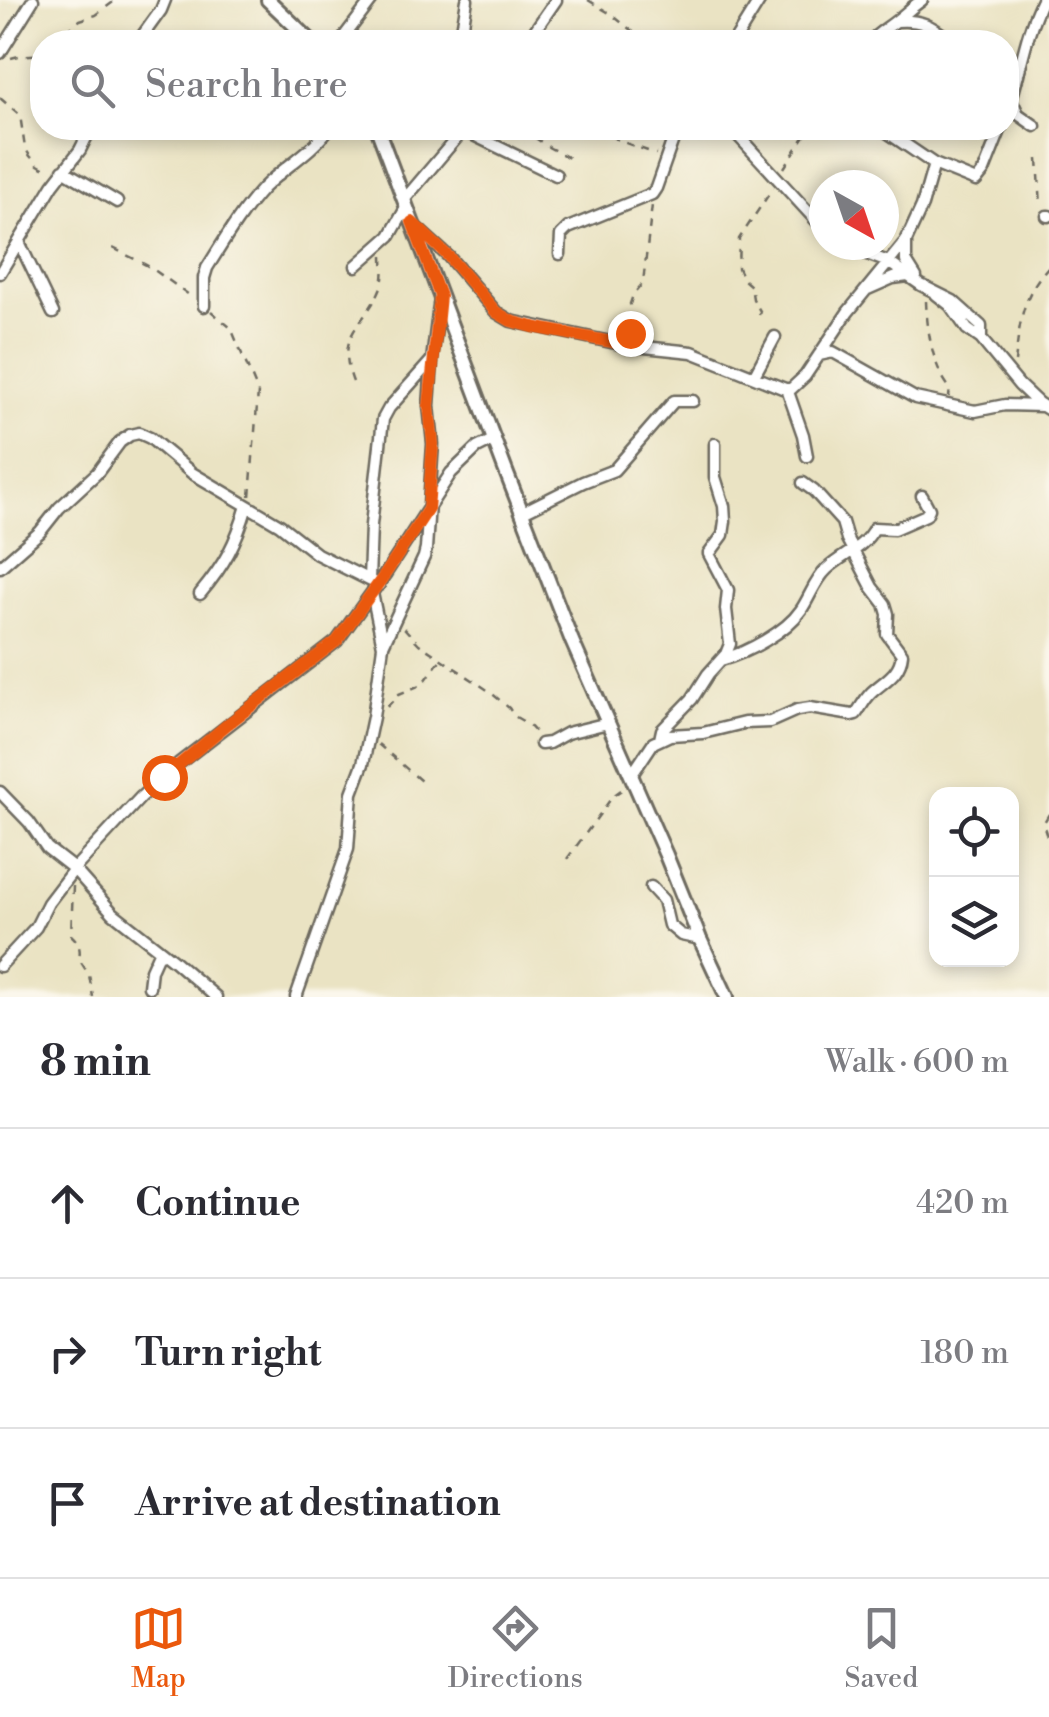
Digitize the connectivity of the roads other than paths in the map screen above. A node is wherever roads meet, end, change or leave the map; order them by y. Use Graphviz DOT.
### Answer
graph roads {
  1 [pos="33,0"];
  2 [pos="164,0"];
  3 [pos="268,0"];
  4 [pos="373,0"];
  5 [pos="466,0"];
  6 [pos="556,0"];
  7 [pos="760,0"];
  8 [pos="922,0"];
  9 [pos="1042,0"];
  10 [pos="896,22"];
  11 [pos="147,30"];
  12 [pos="299,30"];
  13 [pos="349,30"];
  14 [pos="462,30"];
  15 [pos="535,30"];
  16 [pos="745,30"];
  17 [pos="882,30"];
  18 [pos="936,30"];
  19 [pos="4,56"];
  20 [pos="1019,70"];
  21 [pos="1019,115"];
  22 [pos="1036,126"];
  23 [pos="85,140"];
  24 [pos="318,140"];
  25 [pos="381,140"];
  26 [pos="455,140"];
  27 [pos="487,140"];
  28 [pos="673,140"];
  29 [pos="741,140"];
  30 [pos="899,140"];
  31 [pos="996,140"];
  32 [pos="934,164"];
  33 [pos="62,173"];
  34 [pos="556,175"];
  35 [pos="117,202"];
  36 [pos="405,204"];
  37 [pos="809,214"];
  38 [pos="412,222"];
  39 [pos="906,241"];
  40 [pos="20,242"];
  41 [pos="560,254"];
  42 [pos="883,260"];
  43 [pos="888,262"];
  44 [pos="356,266"];
  45 [pos="0,273"];
  46 [pos="908,276"];
  47 [pos="921,286"];
  48 [pos="867,290"];
  49 [pos="440,296"];
  50 [pos="204,306"];
  51 [pos="53,313"];
  52 [pos="775,338"];
  53 [pos="818,356"];
  54 [pos="432,360"];
  55 [pos="754,376"];
  56 [pos="787,388"];
  57 [pos="694,401"];
  58 [pos="1046,408"];
  59 [pos="495,439"];
  60 [pos="715,444"];
  61 [pos="808,456"];
  62 [pos="802,483"];
  63 [pos="922,496"];
  64 [pos="248,506"];
  65 [pos="428,509"];
  66 [pos="523,512"];
  67 [pos="853,550"];
  68 [pos="0,567"];
  69 [pos="373,586"];
  70 [pos="200,594"];
  71 [pos="383,646"];
  72 [pos="720,660"];
  73 [pos="608,723"];
  74 [pos="660,739"];
  75 [pos="542,744"];
  76 [pos="632,778"];
  77 [pos="0,792"];
  78 [pos="74,870"];
  79 [pos="651,887"];
  80 [pos="700,939"];
  81 [pos="160,950"];
  82 [pos="0,966"];
  83 [pos="149,987"];
  84 [pos="216,997"];
  85 [pos="296,997"];
  86 [pos="727,997"];
  1 -- 19 [label="street"];
  2 -- 11 [label="street"];
  3 -- 12 [label="street"];
  4 -- 13 [label="street"];
  5 -- 14 [label="street"];
  6 -- 15 [label="street"];
  7 -- 16 [label="street"];
  8 -- 10 [label="street"];
  9 -- 20 [label="street"];
  10 -- 17 [label="street"];
  10 -- 18 [label="street"];
  21 -- 22 [label="street"];
  23 -- 33 [label="street"];
  24 -- 50 [label="street"];
  25 -- 36 [label="street"];
  26 -- 36 [label="street"];
  27 -- 34 [label="street"];
  28 -- 41 [label="street"];
  29 -- 37 [label="street"];
  30 -- 32 [label="street"];
  31 -- 32 [label="street"];
  32 -- 39 [label="street"];
  33 -- 35 [label="street"];
  33 -- 40 [label="street"];
  36 -- 38 [label="street"];
  36 -- 44 [label="street"];
  38 -- 49 [label="street"];
  38 -- 55 [label="street"];
  39 -- 43 [label="street"];
  39 -- 47 [label="street"];
  40 -- 45 [label="street"];
  40 -- 51 [label="street"];
  42 -- 43 [label="street"];
  43 -- 46 [label="street"];
  43 -- 48 [label="street"];
  46 -- 47 [label="street"];
  46 -- 48 [label="street"];
  47 -- 58 [label="street"];
  48 -- 53 [label="street"];
  49 -- 54 [label="street"];
  49 -- 59 [label="street"];
  52 -- 55 [label="street"];
  53 -- 56 [label="street"];
  53 -- 58 [label="street"];
  54 -- 65 [label="street"];
  54 -- 69 [label="street"];
  55 -- 56 [label="street"];
  56 -- 61 [label="street"];
  57 -- 66 [label="street"];
  59 -- 65 [label="street"];
  59 -- 66 [label="street"];
  60 -- 72 [label="street"];
  62 -- 67 [label="street"];
  63 -- 67 [label="street"];
  64 -- 68 [label="street"];
  64 -- 69 [label="street"];
  64 -- 70 [label="street"];
  65 -- 69 [label="street"];
  65 -- 71 [label="street"];
  66 -- 73 [label="street"];
  67 -- 72 [label="street"];
  67 -- 74 [label="street"];
  69 -- 71 [label="street"];
  69 -- 78 [label="street"];
  71 -- 85 [label="street"];
  72 -- 74 [label="street"];
  73 -- 75 [label="street"];
  73 -- 76 [label="street"];
  74 -- 76 [label="street"];
  76 -- 80 [label="street"];
  77 -- 78 [label="street"];
  78 -- 81 [label="street"];
  78 -- 82 [label="street"];
  79 -- 80 [label="street"];
  80 -- 86 [label="street"];
  81 -- 83 [label="street"];
  81 -- 84 [label="street"];
}
